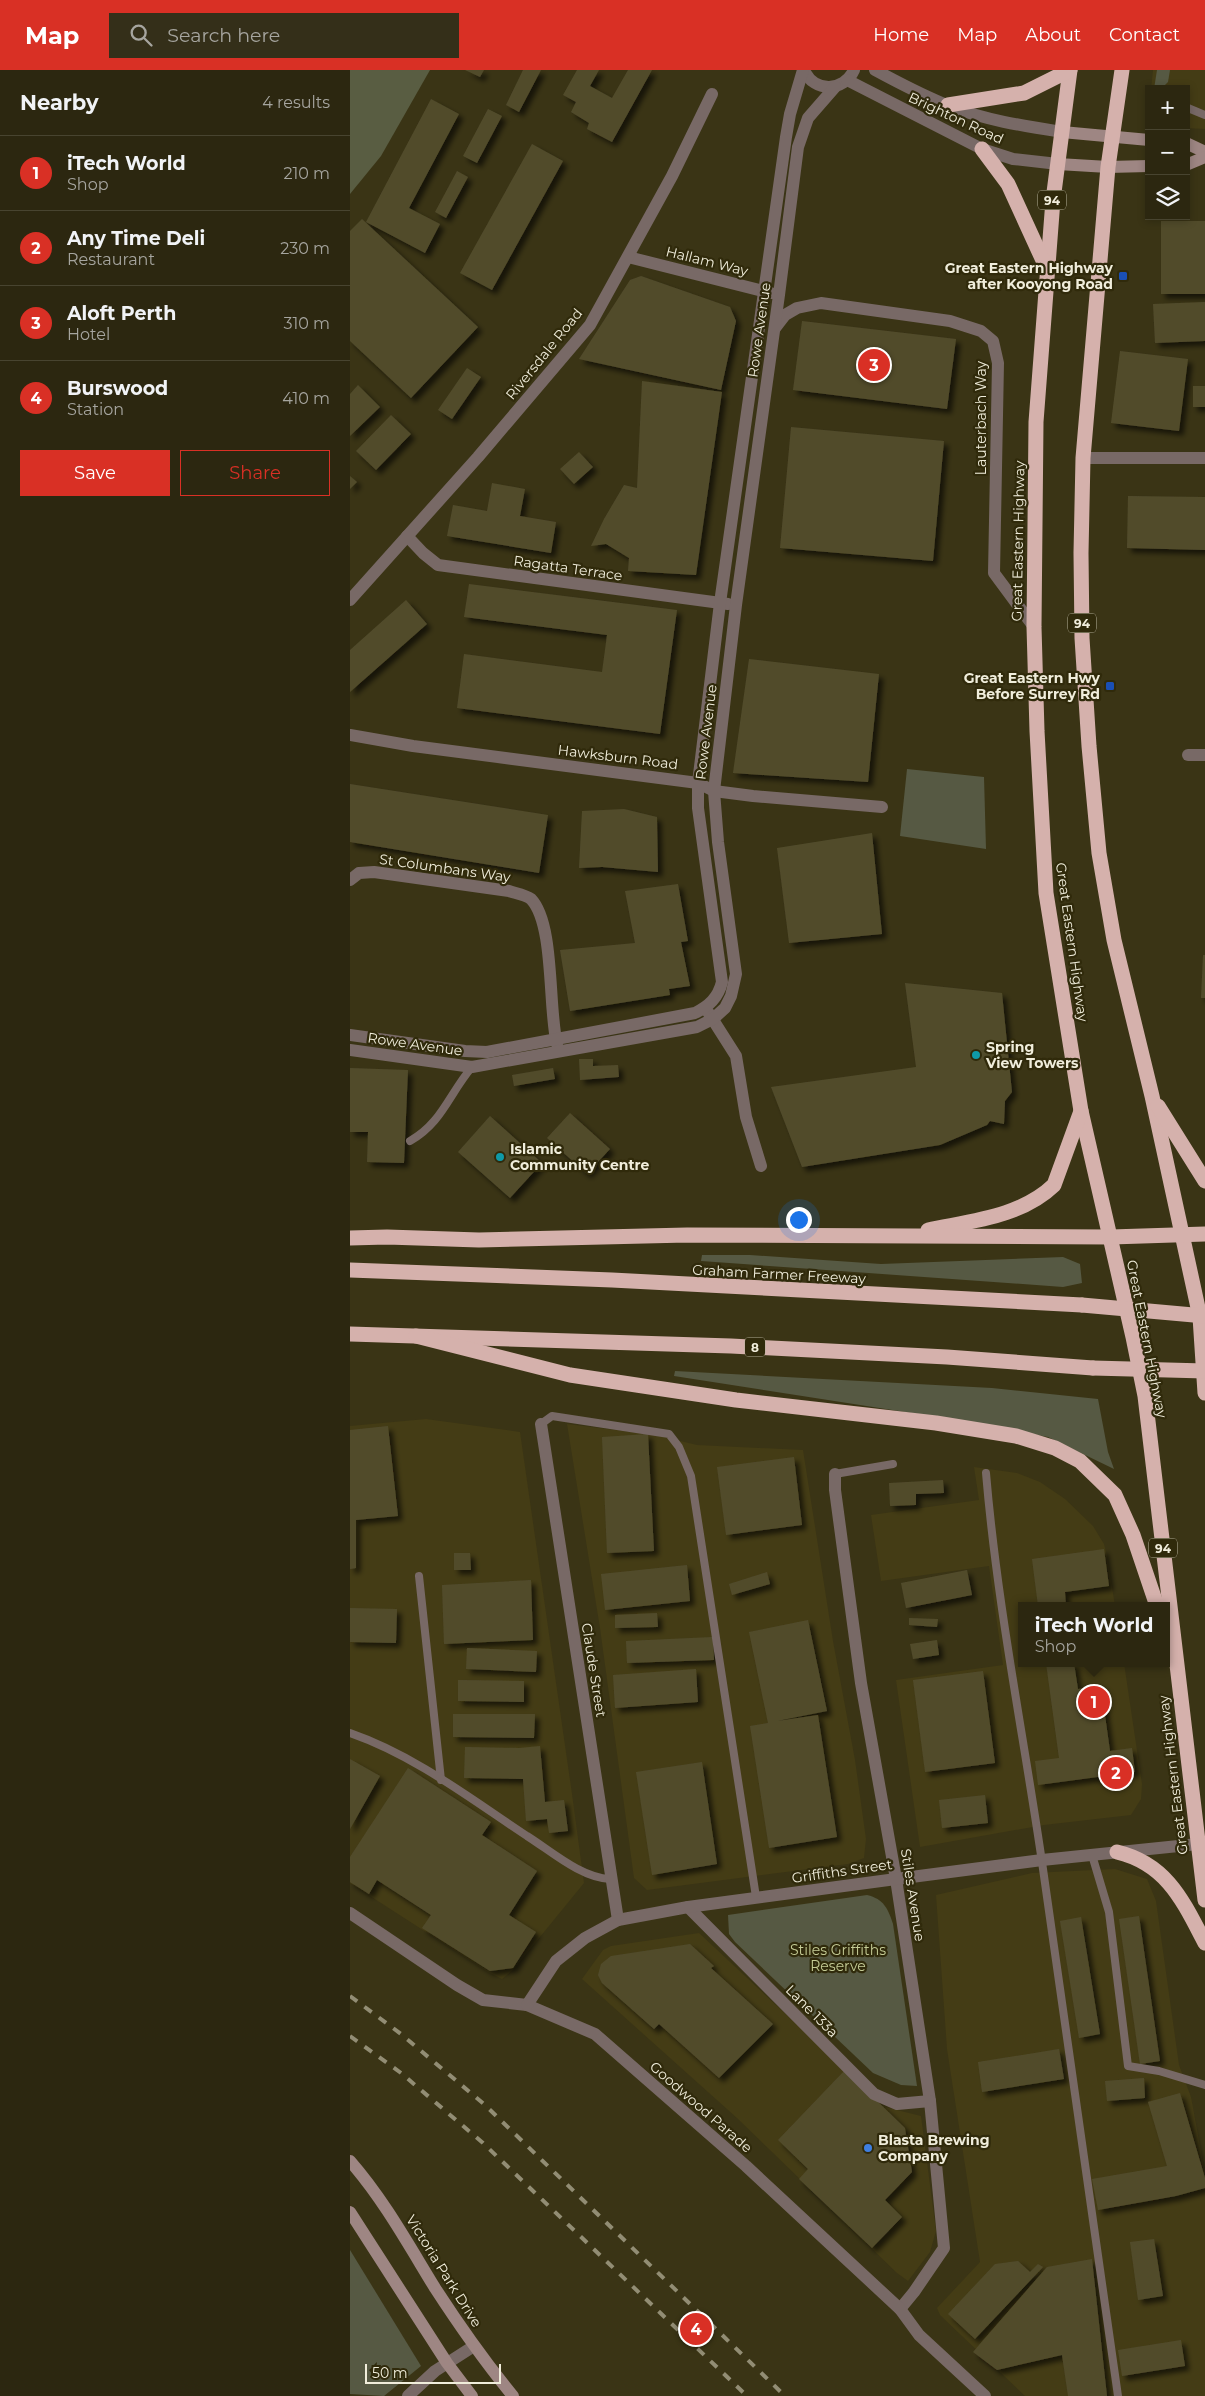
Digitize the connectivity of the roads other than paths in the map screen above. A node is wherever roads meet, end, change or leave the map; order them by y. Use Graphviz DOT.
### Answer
graph roads {
  1 [pos="804,70"];
  2 [pos="875,70"];
  3 [pos="1070,70"];
  4 [pos="1122,70"];
  5 [pos="850,75"];
  6 [pos="835,87"];
  7 [pos="712,94"];
  8 [pos="948,105"];
  9 [pos="1190,109"];
  10 [pos="1205,115"];
  11 [pos="1062,132"];
  12 [pos="1112,138"];
  13 [pos="1145,140"];
  14 [pos="1190,145"];
  15 [pos="982,150"];
  16 [pos="1205,152"];
  17 [pos="1205,157"];
  18 [pos="1190,163"];
  19 [pos="1058,164"];
  20 [pos="1145,166"];
  21 [pos="1108,167"];
  22 [pos="628,256"];
  23 [pos="1046,268"];
  24 [pos="764,291"];
  25 [pos="779,295"];
  26 [pos="774,330"];
  27 [pos="1083,458"];
  28 [pos="1205,458"];
  29 [pos="407,536"];
  30 [pos="350,600"];
  31 [pos="720,603"];
  32 [pos="736,605"];
  33 [pos="1034,627"];
  34 [pos="350,735"];
  35 [pos="1188,755"];
  36 [pos="1205,755"];
  37 [pos="698,783"];
  38 [pos="714,791"];
  39 [pos="882,806"];
  40 [pos="350,880"];
  41 [pos="704,1008"];
  42 [pos="713,1019"];
  43 [pos="350,1035"];
  44 [pos="557,1044"];
  45 [pos="350,1050"];
  46 [pos="472,1066"];
  47 [pos="1152,1096"];
  48 [pos="1081,1111"];
  49 [pos="410,1141"];
  50 [pos="761,1166"];
  51 [pos="1205,1181"];
  52 [pos="1182,1234"];
  53 [pos="1205,1234"];
  54 [pos="897,1236"];
  55 [pos="1111,1237"];
  56 [pos="350,1238"];
  57 [pos="350,1270"];
  58 [pos="1203,1319"];
  59 [pos="350,1334"];
  60 [pos="416,1336"];
  61 [pos="1205,1371"];
  62 [pos="1205,1393"];
  63 [pos="541,1424"];
  64 [pos="893,1464"];
  65 [pos="986,1473"];
  66 [pos="834,1474"];
  67 [pos="419,1576"];
  68 [pos="1156,1602"];
  69 [pos="1170,1602"];
  70 [pos="1170,1605"];
  71 [pos="1170,1644"];
  72 [pos="1177,1663"];
  73 [pos="350,1733"];
  74 [pos="441,1780"];
  75 [pos="1201,1844"];
  76 [pos="1118,1852"];
  77 [pos="1092,1855"];
  78 [pos="1042,1860"];
  79 [pos="896,1878"];
  80 [pos="610,1880"];
  81 [pos="756,1897"];
  82 [pos="1205,1900"];
  83 [pos="688,1908"];
  84 [pos="350,1913"];
  85 [pos="618,1920"];
  86 [pos="1205,1943"];
  87 [pos="526,2006"];
  88 [pos="1205,2085"];
  89 [pos="930,2100"];
  90 [pos="350,2161"];
  91 [pos="350,2212"];
  92 [pos="900,2309"];
  93 [pos="474,2346"];
  94 [pos="447,2362"];
  95 [pos="408,2396"];
  96 [pos="472,2396"];
  97 [pos="513,2396"];
  98 [pos="985,2396"];
  99 [pos="1118,2396"];
  1 -- 6 [label="street"];
  1 -- 24 [label="street, Rowe Avenue"];
  2 -- 8 [label="street, Brighton Road"];
  3 -- 8 [label="highway"];
  3 -- 11 [label="highway, Great Eastern Highway / 94"];
  4 -- 12 [label="highway, 94"];
  5 -- 6 [label="street, Rowe Avenue"];
  5 -- 15 [label="street, Brighton Road"];
  6 -- 25 [label="street, Rowe Avenue"];
  7 -- 22 [label="street, Riversdale Road"];
  8 -- 11 [label="street, Brighton Road"];
  9 -- 10 [label="lane"];
  11 -- 12 [label="street"];
  11 -- 19 [label="highway, Great Eastern Highway / 94"];
  12 -- 13 [label="street"];
  12 -- 21 [label="highway, 94"];
  14 -- 16 [label="street"];
  15 -- 19 [label="street, Brighton Road"];
  15 -- 23 [label="highway"];
  17 -- 18 [label="street"];
  19 -- 21 [label="street"];
  19 -- 23 [label="highway, Great Eastern Highway / 94"];
  20 -- 21 [label="street"];
  21 -- 27 [label="highway, 94"];
  22 -- 24 [label="street, Hallam Way"];
  22 -- 29 [label="street, Riversdale Road"];
  23 -- 33 [label="highway, Great Eastern Highway / 94"];
  24 -- 25 [label="street, Hallam Way"];
  24 -- 31 [label="street, Rowe Avenue"];
  25 -- 26 [label="street, Rowe Avenue"];
  26 -- 32 [label="street, Rowe Avenue"];
  26 -- 33 [label="street, Lauterbach Way"];
  27 -- 28 [label="street"];
  27 -- 47 [label="highway, 94"];
  29 -- 30 [label="street, Riversdale Road"];
  29 -- 31 [label="street, Ragatta Terrace"];
  31 -- 32 [label="street, Ragatta Terrace"];
  31 -- 37 [label="street, Rowe Avenue"];
  32 -- 38 [label="street, Rowe Avenue"];
  33 -- 48 [label="highway, Great Eastern Highway / 94"];
  34 -- 37 [label="street, Hawksburn Road"];
  35 -- 36 [label="street"];
  37 -- 38 [label="street, Hawksburn Road"];
  37 -- 41 [label="street, Rowe Avenue"];
  38 -- 39 [label="street, Hawksburn Road"];
  38 -- 42 [label="street, Rowe Avenue"];
  40 -- 44 [label="street, St Columbans Way"];
  41 -- 42 [label="street"];
  41 -- 44 [label="street, Rowe Avenue"];
  42 -- 44 [label="street, Rowe Avenue"];
  42 -- 50 [label="street"];
  43 -- 44 [label="street, Rowe Avenue"];
  44 -- 46 [label="street, Rowe Avenue"];
  45 -- 46 [label="street, Rowe Avenue"];
  46 -- 49 [label="lane"];
  47 -- 51 [label="highway"];
  47 -- 52 [label="highway, 94"];
  48 -- 54 [label="highway"];
  48 -- 55 [label="highway, Great Eastern Highway / 94"];
  52 -- 53 [label="highway"];
  52 -- 55 [label="highway"];
  52 -- 58 [label="highway, 94"];
  54 -- 55 [label="highway"];
  54 -- 56 [label="highway"];
  55 -- 69 [label="highway, Great Eastern Highway / 94"];
  57 -- 58 [label="highway, Graham Farmer Freeway, bridge"];
  58 -- 62 [label="highway, 94"];
  59 -- 60 [label="highway, 8"];
  60 -- 61 [label="highway, 8, bridge"];
  60 -- 68 [label="highway"];
  63 -- 80 [label="street, Claude Street"];
  63 -- 81 [label="lane"];
  64 -- 66 [label="lane"];
  65 -- 78 [label="lane"];
  66 -- 79 [label="street, Stiles Avenue"];
  67 -- 74 [label="lane"];
  70 -- 72 [label="highway, Great Eastern Highway / 94"];
  71 -- 72 [label="highway"];
  72 -- 75 [label="highway, Great Eastern Highway / 94"];
  73 -- 74 [label="lane"];
  74 -- 80 [label="lane"];
  75 -- 76 [label="street, Griffiths Street"];
  75 -- 82 [label="highway, Great Eastern Highway / 94"];
  76 -- 77 [label="street, Griffiths Street"];
  76 -- 86 [label="highway"];
  77 -- 78 [label="street, Griffiths Street"];
  77 -- 88 [label="lane"];
  78 -- 79 [label="street, Griffiths Street"];
  78 -- 99 [label="lane"];
  79 -- 81 [label="street, Griffiths Street"];
  79 -- 89 [label="street, Stiles Avenue"];
  80 -- 85 [label="street, Claude Street"];
  81 -- 83 [label="street, Griffiths Street"];
  83 -- 85 [label="street, Griffiths Street"];
  83 -- 89 [label="street, Lane 133a"];
  84 -- 87 [label="street, Goodwood Parade"];
  85 -- 87 [label="street, Griffiths Street"];
  87 -- 92 [label="street, Goodwood Parade"];
  89 -- 92 [label="street, Stiles Avenue"];
  90 -- 93 [label="street, Victoria Park Drive"];
  91 -- 94 [label="street"];
  92 -- 98 [label="street, Goodwood Parade"];
  93 -- 94 [label="street"];
  93 -- 97 [label="street, Victoria Park Drive"];
  94 -- 95 [label="street"];
  94 -- 96 [label="street"];
}
